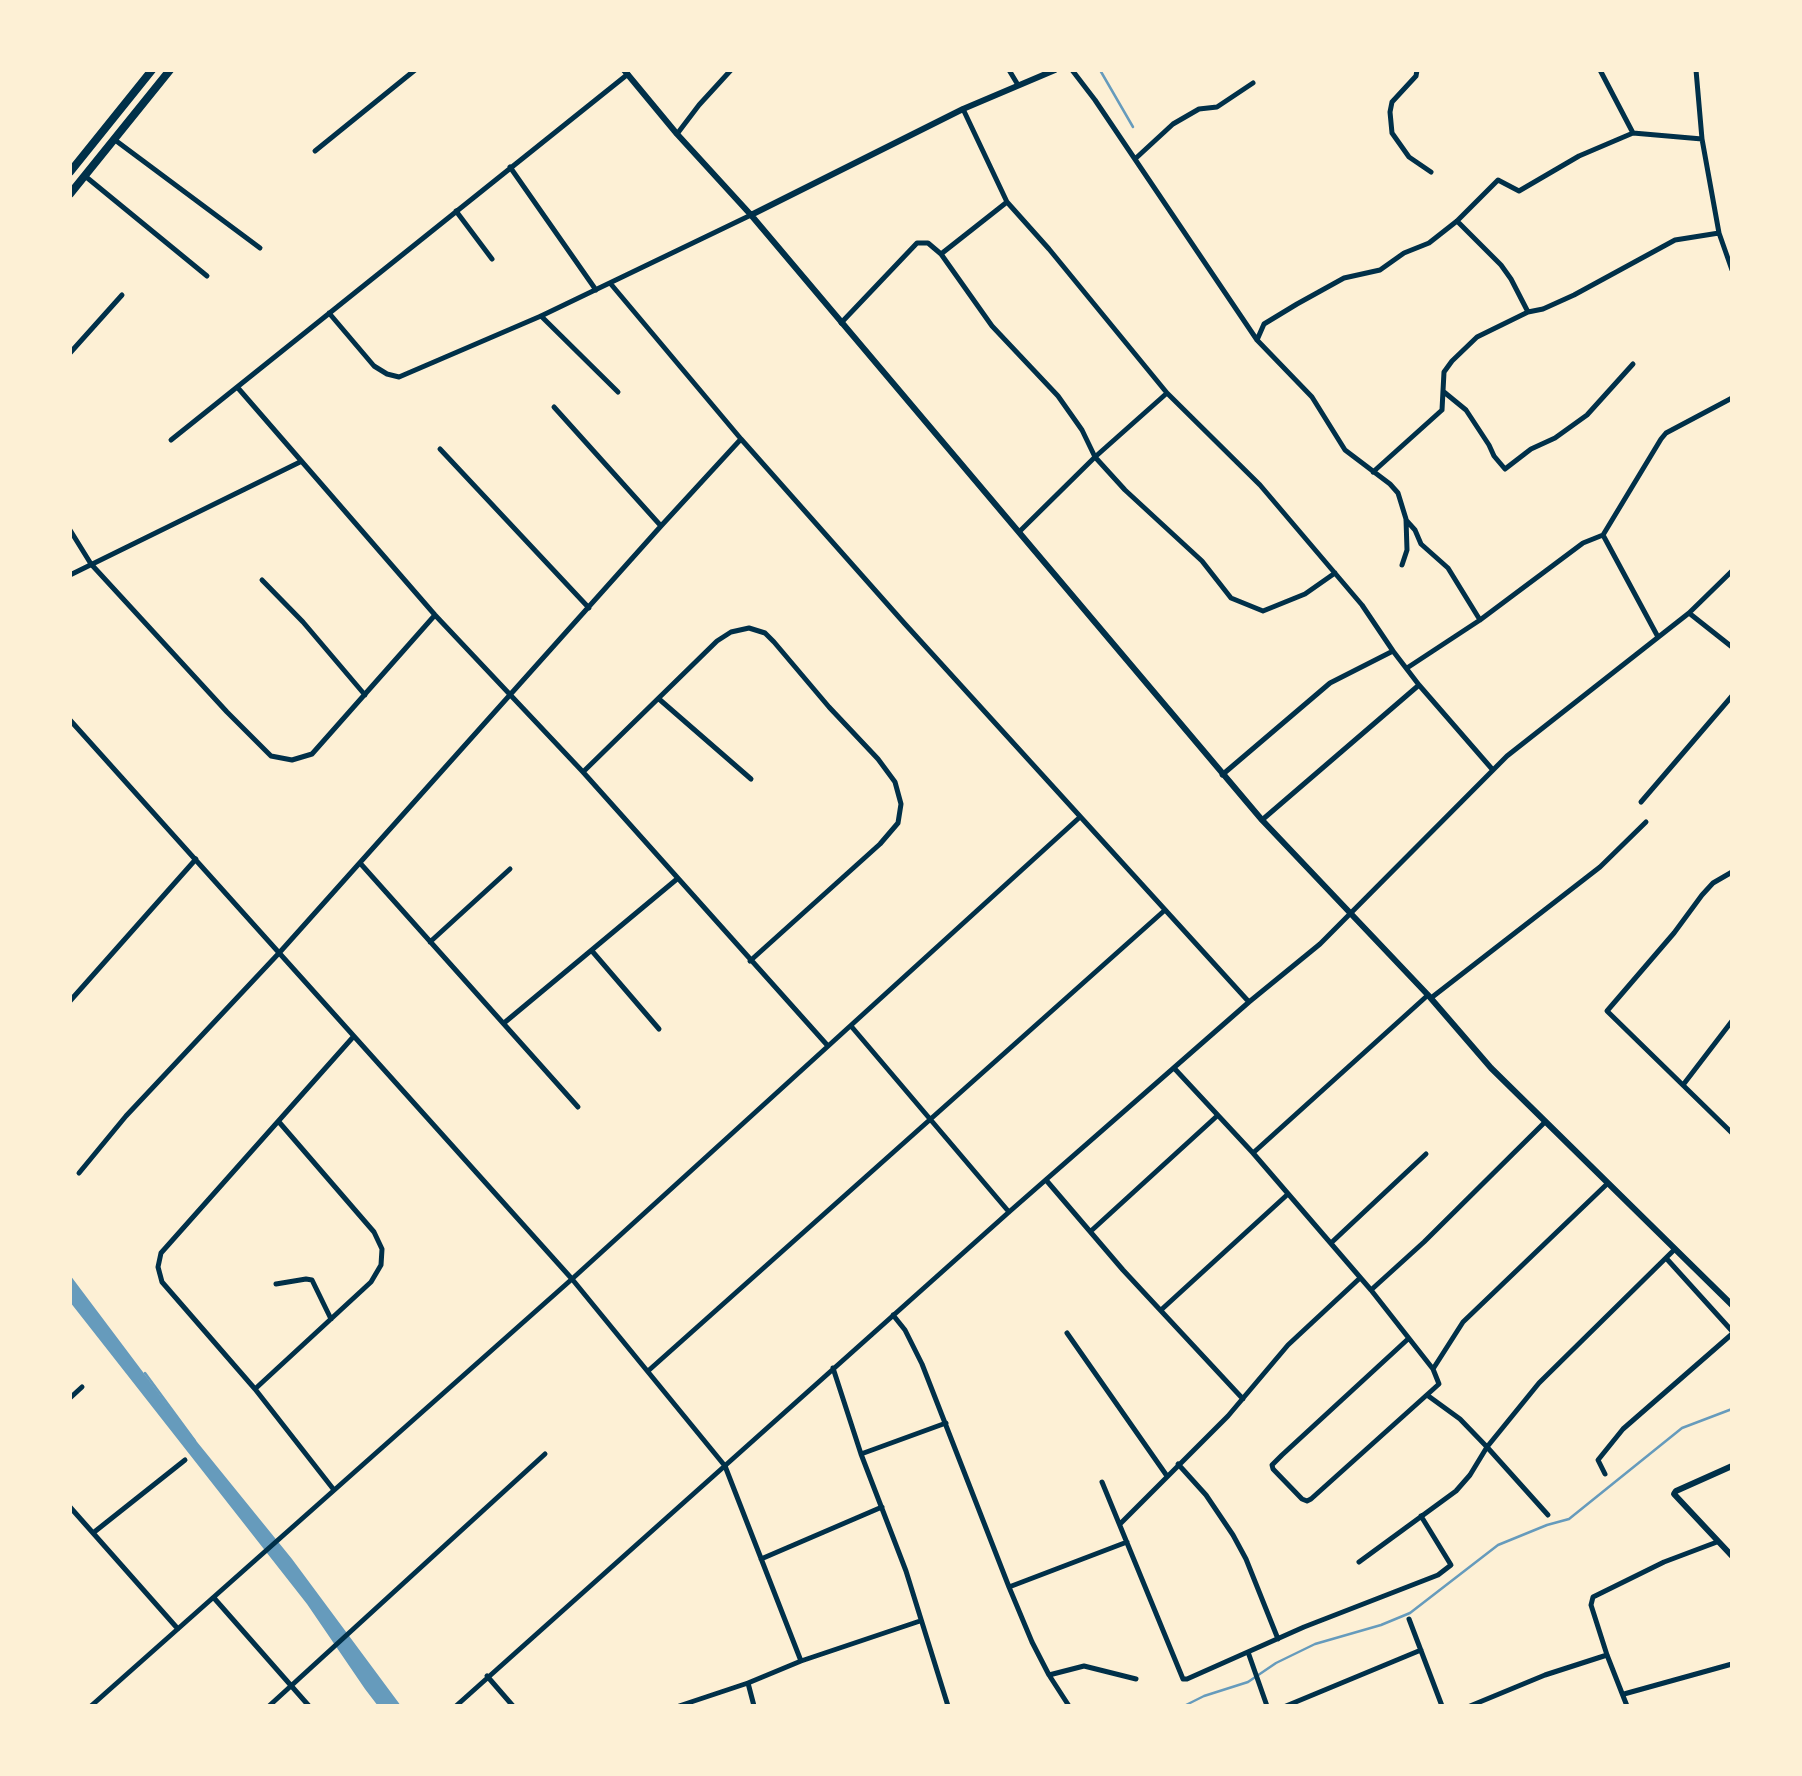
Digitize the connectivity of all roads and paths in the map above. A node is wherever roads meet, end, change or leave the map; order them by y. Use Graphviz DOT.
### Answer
graph roads {
  1 [pos="152,70"];
  2 [pos="170,70"];
  3 [pos="415,70"];
  4 [pos="732,70"];
  5 [pos="1009,70"];
  6 [pos="1055,70"];
  7 [pos="1072,70"];
  8 [pos="1417,70"];
  9 [pos="1600,70"];
  10 [pos="1696,70"];
  11 [pos="626,72"];
  12 [pos="1253,83"];
  13 [pos="1018,85"];
  14 [pos="963,109"];
  15 [pos="677,134"];
  16 [pos="1633,134"];
  17 [pos="1702,139"];
  18 [pos="116,140"];
  19 [pos="315,151"];
  20 [pos="1135,159"];
  21 [pos="510,167"];
  22 [pos="70,172"];
  23 [pos="1430,172"];
  24 [pos="85,176"];
  25 [pos="70,194"];
  26 [pos="1007,202"];
  27 [pos="456,211"];
  28 [pos="751,215"];
  29 [pos="1457,220"];
  30 [pos="1719,233"];
  31 [pos="260,248"];
  32 [pos="941,254"];
  33 [pos="492,259"];
  34 [pos="1732,270"];
  35 [pos="207,275"];
  36 [pos="610,283"];
  37 [pos="596,290"];
  38 [pos="122,295"];
  39 [pos="1528,312"];
  40 [pos="329,313"];
  41 [pos="541,316"];
  42 [pos="842,323"];
  43 [pos="1257,340"];
  44 [pos="70,353"];
  45 [pos="1633,364"];
  46 [pos="238,388"];
  47 [pos="618,392"];
  48 [pos="1444,392"];
  49 [pos="1167,393"];
  50 [pos="1732,398"];
  51 [pos="554,407"];
  52 [pos="741,439"];
  53 [pos="171,440"];
  54 [pos="440,449"];
  55 [pos="1095,457"];
  56 [pos="300,462"];
  57 [pos="1373,472"];
  58 [pos="1406,519"];
  59 [pos="661,526"];
  60 [pos="70,530"];
  61 [pos="1019,531"];
  62 [pos="1603,535"];
  63 [pos="91,564"];
  64 [pos="1402,565"];
  65 [pos="1732,570"];
  66 [pos="1335,573"];
  67 [pos="70,575"];
  68 [pos="262,580"];
  69 [pos="589,608"];
  70 [pos="1689,613"];
  71 [pos="435,615"];
  72 [pos="1480,620"];
  73 [pos="1658,637"];
  74 [pos="1732,647"];
  75 [pos="1393,651"];
  76 [pos="1407,667"];
  77 [pos="1419,685"];
  78 [pos="511,694"];
  79 [pos="365,695"];
  80 [pos="1732,696"];
  81 [pos="659,699"];
  82 [pos="70,720"];
  83 [pos="1492,769"];
  84 [pos="583,772"];
  85 [pos="1222,775"];
  86 [pos="751,779"];
  87 [pos="1641,803"];
  88 [pos="1080,817"];
  89 [pos="1262,820"];
  90 [pos="1646,822"];
  91 [pos="196,859"];
  92 [pos="360,863"];
  93 [pos="510,869"];
  94 [pos="1732,872"];
  95 [pos="677,878"];
  96 [pos="1165,910"];
  97 [pos="1352,913"];
  98 [pos="430,942"];
  99 [pos="592,951"];
  100 [pos="280,952"];
  101 [pos="750,961"];
  102 [pos="1430,996"];
  103 [pos="70,1001"];
  104 [pos="1250,1002"];
  105 [pos="1732,1021"];
  106 [pos="504,1023"];
  107 [pos="851,1026"];
  108 [pos="659,1029"];
  109 [pos="354,1036"];
  110 [pos="828,1046"];
  111 [pos="1174,1068"];
  112 [pos="1683,1084"];
  113 [pos="578,1107"];
  114 [pos="1217,1116"];
  115 [pos="929,1119"];
  116 [pos="279,1122"];
  117 [pos="1545,1122"];
  118 [pos="1732,1133"];
  119 [pos="1253,1153"];
  120 [pos="1426,1154"];
  121 [pos="79,1173"];
  122 [pos="1046,1180"];
  123 [pos="1606,1184"];
  124 [pos="1288,1194"];
  125 [pos="1009,1212"];
  126 [pos="1091,1231"];
  127 [pos="1331,1243"];
  128 [pos="1675,1249"];
  129 [pos="1666,1258"];
  130 [pos="1360,1278"];
  131 [pos="572,1279"];
  132 [pos="276,1284"];
  133 [pos="1371,1290"];
  134 [pos="1732,1306"];
  135 [pos="1161,1310"];
  136 [pos="893,1315"];
  137 [pos="331,1319"];
  138 [pos="1067,1333"];
  139 [pos="1732,1333"];
  140 [pos="1408,1339"];
  141 [pos="833,1368"];
  142 [pos="1433,1369"];
  143 [pos="648,1371"];
  144 [pos="82,1387"];
  145 [pos="255,1389"];
  146 [pos="1427,1395"];
  147 [pos="70,1398"];
  148 [pos="1242,1399"];
  149 [pos="946,1423"];
  150 [pos="1487,1447"];
  151 [pos="545,1454"];
  152 [pos="861,1454"];
  153 [pos="185,1460"];
  154 [pos="1178,1464"];
  155 [pos="725,1466"];
  156 [pos="1732,1466"];
  157 [pos="1605,1474"];
  158 [pos="1167,1476"];
  159 [pos="1102,1482"];
  160 [pos="334,1490"];
  161 [pos="70,1507"];
  162 [pos="882,1507"];
  163 [pos="1548,1515"];
  164 [pos="1421,1517"];
  165 [pos="1120,1524"];
  166 [pos="93,1533"];
  167 [pos="1127,1542"];
  168 [pos="1717,1542"];
  169 [pos="1732,1556"];
  170 [pos="761,1559"];
  171 [pos="1359,1562"];
  172 [pos="1009,1587"];
  173 [pos="214,1598"];
  174 [pos="1409,1619"];
  175 [pos="920,1620"];
  176 [pos="178,1629"];
  177 [pos="1278,1639"];
  178 [pos="1421,1650"];
  179 [pos="1248,1652"];
  180 [pos="1607,1655"];
  181 [pos="801,1661"];
  182 [pos="1732,1664"];
  183 [pos="1049,1675"];
  184 [pos="487,1676"];
  185 [pos="1136,1679"];
  186 [pos="748,1683"];
  187 [pos="291,1686"];
  188 [pos="1624,1694"];
  189 [pos="91,1706"];
  190 [pos="269,1706"];
  191 [pos="309,1706"];
  192 [pos="456,1706"];
  193 [pos="513,1706"];
  194 [pos="679,1706"];
  195 [pos="754,1706"];
  196 [pos="948,1706"];
  197 [pos="1069,1706"];
  198 [pos="1267,1706"];
  199 [pos="1286,1706"];
  200 [pos="1442,1706"];
  201 [pos="1470,1706"];
  202 [pos="1627,1706"];
  1 -- 22 [label="main road"];
  2 -- 18 [label="main road"];
  3 -- 19 [label="street"];
  4 -- 15 [label="street"];
  5 -- 13 [label="street"];
  6 -- 13 [label="street"];
  7 -- 20 [label="street"];
  8 -- 23 [label="street"];
  9 -- 16 [label="street"];
  10 -- 17 [label="street"];
  11 -- 15 [label="street"];
  11 -- 21 [label="street"];
  12 -- 20 [label="street"];
  13 -- 14 [label="street"];
  14 -- 26 [label="street"];
  14 -- 28 [label="street"];
  15 -- 28 [label="street"];
  16 -- 17 [label="street"];
  16 -- 29 [label="street"];
  17 -- 30 [label="street"];
  18 -- 24 [label="main road"];
  18 -- 31 [label="street"];
  20 -- 43 [label="street"];
  21 -- 27 [label="street"];
  21 -- 37 [label="street"];
  24 -- 25 [label="main road"];
  24 -- 35 [label="street"];
  26 -- 32 [label="street"];
  26 -- 49 [label="street"];
  27 -- 33 [label="street"];
  27 -- 40 [label="street"];
  28 -- 36 [label="street"];
  28 -- 42 [label="street"];
  29 -- 39 [label="street"];
  29 -- 43 [label="street"];
  30 -- 34 [label="street"];
  30 -- 39 [label="street"];
  32 -- 42 [label="street"];
  32 -- 55 [label="street"];
  36 -- 37 [label="street"];
  36 -- 52 [label="street"];
  37 -- 41 [label="street"];
  38 -- 44 [label="street"];
  39 -- 48 [label="street"];
  40 -- 41 [label="street"];
  40 -- 46 [label="street"];
  41 -- 47 [label="street"];
  42 -- 61 [label="street"];
  43 -- 57 [label="street"];
  45 -- 48 [label="street"];
  46 -- 53 [label="street"];
  46 -- 56 [label="street"];
  48 -- 57 [label="street"];
  49 -- 55 [label="street"];
  49 -- 66 [label="street"];
  50 -- 62 [label="street"];
  51 -- 59 [label="street"];
  52 -- 59 [label="street"];
  52 -- 88 [label="street"];
  54 -- 69 [label="street"];
  55 -- 61 [label="street"];
  55 -- 66 [label="street"];
  56 -- 63 [label="street"];
  56 -- 71 [label="street"];
  57 -- 58 [label="street"];
  58 -- 64 [label="street"];
  58 -- 72 [label="street"];
  59 -- 69 [label="street"];
  60 -- 63 [label="street"];
  61 -- 85 [label="street"];
  62 -- 72 [label="street"];
  62 -- 73 [label="street"];
  63 -- 67 [label="street"];
  63 -- 79 [label="street"];
  65 -- 70 [label="street"];
  66 -- 75 [label="street"];
  68 -- 79 [label="street"];
  69 -- 78 [label="street"];
  70 -- 73 [label="street"];
  70 -- 74 [label="street"];
  71 -- 78 [label="street"];
  71 -- 79 [label="street"];
  72 -- 76 [label="street"];
  73 -- 83 [label="street"];
  75 -- 76 [label="street"];
  75 -- 85 [label="street"];
  76 -- 77 [label="street"];
  77 -- 83 [label="street"];
  77 -- 89 [label="street"];
  78 -- 84 [label="street"];
  78 -- 92 [label="street"];
  80 -- 87 [label="street"];
  81 -- 84 [label="street"];
  81 -- 86 [label="street"];
  81 -- 101 [label="street"];
  82 -- 91 [label="street"];
  83 -- 97 [label="street"];
  84 -- 95 [label="street"];
  85 -- 89 [label="street"];
  88 -- 96 [label="street"];
  88 -- 107 [label="street"];
  89 -- 97 [label="street"];
  90 -- 102 [label="street"];
  91 -- 100 [label="street"];
  91 -- 103 [label="street"];
  92 -- 98 [label="street"];
  92 -- 100 [label="street"];
  93 -- 98 [label="street"];
  94 -- 112 [label="street"];
  95 -- 99 [label="street"];
  95 -- 101 [label="street"];
  96 -- 104 [label="street"];
  96 -- 115 [label="street"];
  97 -- 102 [label="street"];
  97 -- 104 [label="street"];
  98 -- 106 [label="street"];
  99 -- 106 [label="street"];
  99 -- 108 [label="street"];
  100 -- 109 [label="street"];
  100 -- 121 [label="street"];
  101 -- 110 [label="street"];
  102 -- 117 [label="street"];
  102 -- 119 [label="street"];
  104 -- 111 [label="street"];
  105 -- 112 [label="street"];
  106 -- 113 [label="street"];
  107 -- 110 [label="street"];
  107 -- 115 [label="street"];
  109 -- 116 [label="street"];
  109 -- 131 [label="street"];
  110 -- 131 [label="street"];
  111 -- 114 [label="street"];
  111 -- 122 [label="street"];
  112 -- 118 [label="street"];
  114 -- 119 [label="street"];
  114 -- 126 [label="street"];
  115 -- 125 [label="street"];
  115 -- 143 [label="street"];
  116 -- 137 [label="street"];
  116 -- 145 [label="street"];
  117 -- 123 [label="street"];
  117 -- 133 [label="street"];
  119 -- 124 [label="street"];
  120 -- 127 [label="street"];
  122 -- 125 [label="street"];
  122 -- 126 [label="street"];
  123 -- 128 [label="street"];
  123 -- 142 [label="street"];
  124 -- 127 [label="street"];
  124 -- 135 [label="street"];
  125 -- 136 [label="street"];
  126 -- 135 [label="street"];
  127 -- 130 [label="street"];
  128 -- 129 [label="street"];
  128 -- 134 [label="street"];
  129 -- 139 [label="street"];
  129 -- 150 [label="street"];
  130 -- 133 [label="street"];
  130 -- 148 [label="street"];
  131 -- 143 [label="street"];
  131 -- 160 [label="street"];
  132 -- 137 [label="street"];
  133 -- 140 [label="street"];
  135 -- 148 [label="street"];
  136 -- 141 [label="street"];
  136 -- 149 [label="street"];
  137 -- 145 [label="street"];
  138 -- 158 [label="street"];
  139 -- 157 [label="street"];
  140 -- 142 [label="street"];
  140 -- 146 [label="street"];
  141 -- 152 [label="street"];
  141 -- 155 [label="street"];
  142 -- 146 [label="street"];
  143 -- 155 [label="street"];
  144 -- 147 [label="street"];
  145 -- 160 [label="street"];
  146 -- 150 [label="street"];
  148 -- 154 [label="street"];
  149 -- 152 [label="street"];
  149 -- 172 [label="street"];
  150 -- 163 [label="street"];
  150 -- 164 [label="street"];
  151 -- 187 [label="street"];
  152 -- 162 [label="street"];
  153 -- 166 [label="street"];
  154 -- 158 [label="street"];
  154 -- 177 [label="street"];
  155 -- 170 [label="street"];
  155 -- 184 [label="street"];
  156 -- 168 [label="street"];
  158 -- 165 [label="street"];
  159 -- 165 [label="street"];
  160 -- 173 [label="street"];
  161 -- 166 [label="street"];
  162 -- 170 [label="street"];
  162 -- 175 [label="street"];
  164 -- 171 [label="street"];
  164 -- 177 [label="street"];
  165 -- 167 [label="street"];
  166 -- 176 [label="street"];
  167 -- 172 [label="street"];
  167 -- 179 [label="street"];
  168 -- 169 [label="street"];
  168 -- 180 [label="street"];
  170 -- 181 [label="street"];
  172 -- 183 [label="street"];
  173 -- 176 [label="street"];
  173 -- 187 [label="street"];
  174 -- 178 [label="street"];
  175 -- 181 [label="street"];
  175 -- 196 [label="street"];
  176 -- 189 [label="street"];
  177 -- 179 [label="street"];
  178 -- 199 [label="street"];
  178 -- 200 [label="street"];
  179 -- 198 [label="street"];
  180 -- 188 [label="street"];
  180 -- 201 [label="street"];
  181 -- 186 [label="street"];
  182 -- 188 [label="street"];
  183 -- 185 [label="street"];
  183 -- 197 [label="street"];
  184 -- 192 [label="street"];
  184 -- 193 [label="street"];
  186 -- 194 [label="street"];
  186 -- 195 [label="street"];
  187 -- 190 [label="street"];
  187 -- 191 [label="street"];
  188 -- 202 [label="street"];
}
